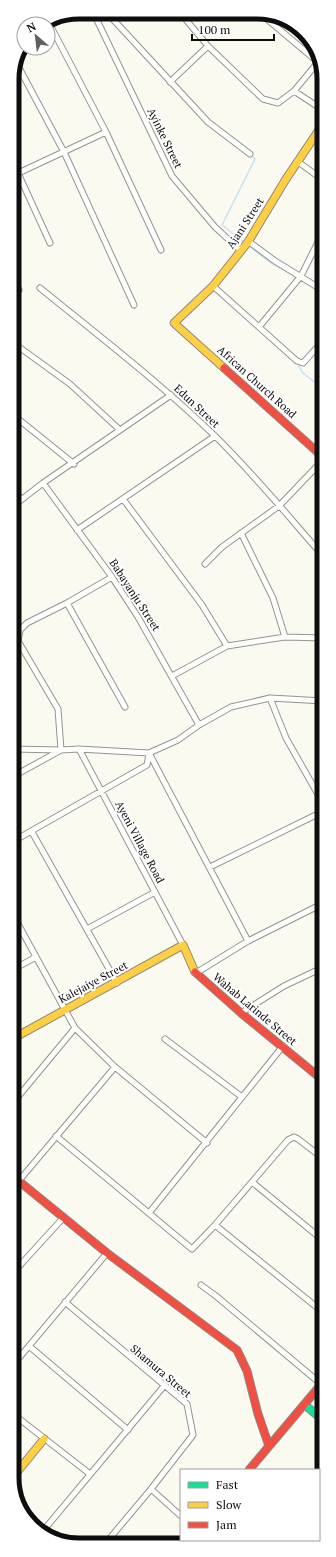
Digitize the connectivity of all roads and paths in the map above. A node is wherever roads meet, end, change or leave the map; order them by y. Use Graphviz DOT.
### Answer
graph roads {
  1 [pos="96,19"];
  2 [pos="113,19"];
  3 [pos="186,19"];
  4 [pos="268,20"];
  5 [pos="56,36"];
  6 [pos="208,46"];
  7 [pos="312,55"];
  8 [pos="315,65"];
  9 [pos="20,69"];
  10 [pos="170,82"];
  11 [pos="294,91"];
  12 [pos="317,106"];
  13 [pos="106,132"];
  14 [pos="317,134"];
  15 [pos="64,152"];
  16 [pos="250,154"];
  17 [pos="297,161"];
  18 [pos="19,174"];
  19 [pos="317,175"];
  20 [pos="50,242"];
  21 [pos="317,244"];
  22 [pos="245,245"];
  23 [pos="161,250"];
  24 [pos="301,276"];
  25 [pos="213,286"];
  26 [pos="317,286"];
  27 [pos="40,288"];
  28 [pos="134,305"];
  29 [pos="174,324"];
  30 [pos="259,327"];
  31 [pos="19,347"];
  32 [pos="317,348"];
  33 [pos="171,395"];
  34 [pos="19,420"];
  35 [pos="120,430"];
  36 [pos="215,436"];
  37 [pos="317,452"];
  38 [pos="74,464"];
  39 [pos="317,466"];
  40 [pos="43,483"];
  41 [pos="19,497"];
  42 [pos="123,499"];
  43 [pos="22,500"];
  44 [pos="19,502"];
  45 [pos="279,506"];
  46 [pos="77,530"];
  47 [pos="241,533"];
  48 [pos="317,549"];
  49 [pos="205,564"];
  50 [pos="112,577"];
  51 [pos="67,603"];
  52 [pos="19,636"];
  53 [pos="285,637"];
  54 [pos="317,638"];
  55 [pos="19,643"];
  56 [pos="227,646"];
  57 [pos="172,676"];
  58 [pos="270,698"];
  59 [pos="317,701"];
  60 [pos="125,707"];
  61 [pos="200,725"];
  62 [pos="19,749"];
  63 [pos="79,749"];
  64 [pos="61,750"];
  65 [pos="148,753"];
  66 [pos="19,773"];
  67 [pos="102,792"];
  68 [pos="317,793"];
  69 [pos="317,814"];
  70 [pos="32,832"];
  71 [pos="19,838"];
  72 [pos="210,867"];
  73 [pos="155,892"];
  74 [pos="317,906"];
  75 [pos="19,926"];
  76 [pos="87,929"];
  77 [pos="248,941"];
  78 [pos="183,945"];
  79 [pos="36,957"];
  80 [pos="19,966"];
  81 [pos="317,970"];
  82 [pos="196,973"];
  83 [pos="117,983"];
  84 [pos="64,1010"];
  85 [pos="241,1013"];
  86 [pos="75,1028"];
  87 [pos="19,1035"];
  88 [pos="165,1040"];
  89 [pos="283,1046"];
  90 [pos="115,1067"];
  91 [pos="317,1075"];
  92 [pos="19,1096"];
  93 [pos="242,1097"];
  94 [pos="56,1136"];
  95 [pos="207,1143"];
  96 [pos="317,1154"];
  97 [pos="20,1182"];
  98 [pos="252,1182"];
  99 [pos="149,1212"];
  100 [pos="64,1217"];
  101 [pos="215,1225"];
  102 [pos="317,1235"];
  103 [pos="107,1252"];
  104 [pos="19,1266"];
  105 [pos="203,1287"];
  106 [pos="65,1302"];
  107 [pos="317,1307"];
  108 [pos="29,1346"];
  109 [pos="19,1357"];
  110 [pos="317,1378"];
  111 [pos="164,1386"];
  112 [pos="317,1390"];
  113 [pos="305,1404"];
  114 [pos="317,1415"];
  115 [pos="19,1419"];
  116 [pos="128,1430"];
  117 [pos="44,1439"];
  118 [pos="268,1446"];
  119 [pos="19,1469"];
  120 [pos="250,1469"];
  121 [pos="90,1474"];
  122 [pos="151,1489"];
  123 [pos="180,1515"];
  124 [pos="45,1528"];
  125 [pos="110,1538"];
  1 -- 22 [label="street, Ayinke Street"];
  2 -- 10 [label="street"];
  3 -- 6 [label="street"];
  4 -- 7 [label="street"];
  5 -- 13 [label="street"];
  6 -- 10 [label="street"];
  6 -- 11 [label="street"];
  8 -- 11 [label="street"];
  9 -- 15 [label="street"];
  10 -- 16 [label="street"];
  11 -- 12 [label="street"];
  13 -- 15 [label="street"];
  13 -- 23 [label="street"];
  14 -- 17 [label="street, Ajani Street"];
  15 -- 18 [label="street"];
  15 -- 28 [label="street"];
  17 -- 19 [label="street"];
  17 -- 22 [label="street, Ajani Street"];
  18 -- 20 [label="street"];
  21 -- 24 [label="street"];
  22 -- 24 [label="street, Ayinke Street"];
  22 -- 25 [label="street, Ajani Street"];
  24 -- 26 [label="street, Ayinke Street"];
  24 -- 30 [label="street"];
  25 -- 29 [label="street, Ajani Street"];
  25 -- 30 [label="street"];
  27 -- 33 [label="street, Edun Street"];
  29 -- 37 [label="street, African Church Road"];
  30 -- 32 [label="street"];
  31 -- 35 [label="street"];
  33 -- 35 [label="street"];
  33 -- 36 [label="street, Edun Street"];
  34 -- 38 [label="street"];
  35 -- 38 [label="street"];
  36 -- 42 [label="street"];
  36 -- 45 [label="street, Edun Street"];
  38 -- 40 [label="street"];
  39 -- 45 [label="street"];
  40 -- 43 [label="street"];
  40 -- 46 [label="street, Babayanju Street"];
  41 -- 43 [label="street"];
  42 -- 46 [label="street"];
  42 -- 56 [label="street"];
  43 -- 44 [label="street"];
  45 -- 47 [label="street"];
  45 -- 48 [label="street, Edun Street"];
  46 -- 50 [label="street, Babayanju Street"];
  47 -- 49 [label="street"];
  47 -- 53 [label="street"];
  50 -- 51 [label="street"];
  50 -- 57 [label="street, Babayanju Street"];
  51 -- 52 [label="street"];
  51 -- 60 [label="street"];
  53 -- 54 [label="street"];
  53 -- 56 [label="street"];
  55 -- 64 [label="street"];
  56 -- 57 [label="street"];
  57 -- 61 [label="street, Babayanju Street"];
  58 -- 59 [label="street"];
  58 -- 61 [label="street"];
  58 -- 68 [label="street"];
  61 -- 65 [label="street"];
  62 -- 64 [label="street"];
  63 -- 64 [label="street"];
  63 -- 65 [label="street"];
  63 -- 67 [label="street, Ayeni Village Road"];
  64 -- 66 [label="street"];
  65 -- 67 [label="street"];
  65 -- 72 [label="street"];
  67 -- 70 [label="street"];
  67 -- 73 [label="street, Ayeni Village Road"];
  69 -- 72 [label="street"];
  70 -- 71 [label="street"];
  70 -- 76 [label="street"];
  72 -- 77 [label="street"];
  73 -- 76 [label="street"];
  73 -- 78 [label="street, Ayeni Village Road"];
  74 -- 77 [label="street"];
  75 -- 79 [label="street"];
  76 -- 83 [label="street"];
  77 -- 82 [label="street"];
  78 -- 82 [label="street, Wahab Larinde Street"];
  78 -- 83 [label="street, Kalejaiye Street"];
  79 -- 80 [label="street"];
  79 -- 84 [label="street"];
  81 -- 85 [label="street"];
  82 -- 85 [label="street, Wahab Larinde Street"];
  83 -- 84 [label="street, Kalejaiye Street"];
  84 -- 86 [label="street"];
  84 -- 87 [label="street, Kalejaiye Street"];
  85 -- 89 [label="street, Wahab Larinde Street"];
  86 -- 90 [label="street"];
  86 -- 92 [label="street"];
  88 -- 93 [label="street"];
  89 -- 91 [label="street, Wahab Larinde Street"];
  89 -- 93 [label="street"];
  90 -- 94 [label="street"];
  90 -- 95 [label="street"];
  93 -- 95 [label="street"];
  94 -- 97 [label="street"];
  94 -- 99 [label="street"];
  95 -- 99 [label="street"];
  96 -- 98 [label="street"];
  97 -- 100 [label="street"];
  98 -- 101 [label="street"];
  98 -- 102 [label="street"];
  99 -- 101 [label="street"];
  100 -- 103 [label="street"];
  100 -- 104 [label="street"];
  101 -- 107 [label="street"];
  103 -- 106 [label="street"];
  103 -- 118 [label="street"];
  105 -- 110 [label="street"];
  106 -- 108 [label="street"];
  106 -- 111 [label="street, Shamura Street"];
  108 -- 109 [label="street"];
  108 -- 116 [label="street"];
  111 -- 116 [label="street"];
  111 -- 122 [label="street, Shamura Street"];
  112 -- 113 [label="street"];
  113 -- 114 [label="street"];
  113 -- 118 [label="street"];
  115 -- 117 [label="street"];
  116 -- 121 [label="street"];
  117 -- 119 [label="street"];
  117 -- 121 [label="street"];
  118 -- 120 [label="street"];
  121 -- 124 [label="street"];
  122 -- 123 [label="street"];
  122 -- 125 [label="street, Shamura Street"];
}
